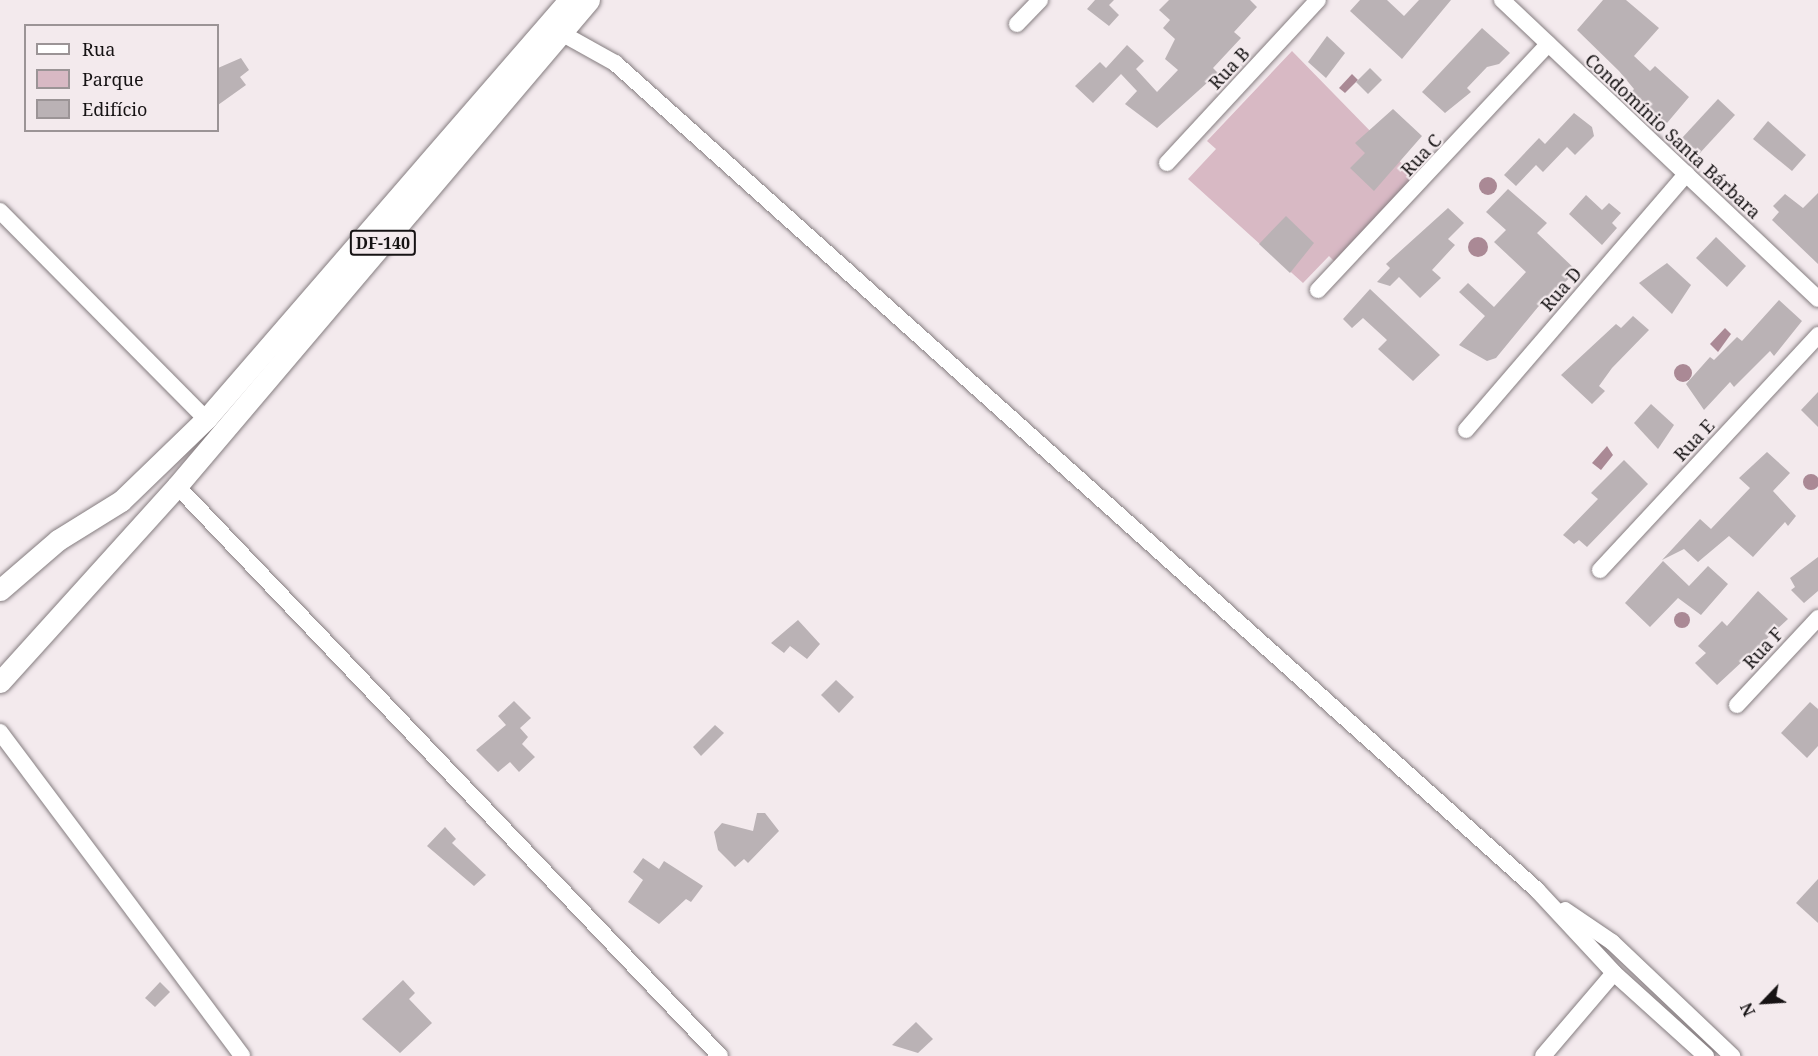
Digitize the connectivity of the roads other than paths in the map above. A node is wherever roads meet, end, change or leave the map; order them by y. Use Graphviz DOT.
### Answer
graph roads {
  1 [pos="569,0"];
  2 [pos="590,0"];
  3 [pos="1040,0"];
  4 [pos="1318,0"];
  5 [pos="1502,0"];
  6 [pos="1017,24"];
  7 [pos="561,33"];
  8 [pos="1548,44"];
  9 [pos="1167,163"];
  10 [pos="1686,174"];
  11 [pos="0,211"];
  12 [pos="1318,290"];
  13 [pos="1818,299"];
  14 [pos="1818,335"];
  15 [pos="206,419"];
  16 [pos="1466,430"];
  17 [pos="177,486"];
  18 [pos="1600,570"];
  19 [pos="0,590"];
  20 [pos="1818,618"];
  21 [pos="0,682"];
  22 [pos="1737,705"];
  23 [pos="0,732"];
  24 [pos="1537,890"];
  25 [pos="1614,973"];
  26 [pos="242,1056"];
  27 [pos="720,1056"];
  28 [pos="1543,1056"];
  29 [pos="1706,1056"];
  30 [pos="1732,1056"];
  1 -- 15 [label="main road, DF-140"];
  2 -- 7 [label="main road, DF-140"];
  3 -- 6 [label="street"];
  4 -- 9 [label="street, Rua B"];
  5 -- 8 [label="street, Condomínio Santa Bárbara"];
  7 -- 17 [label="main road, DF-140"];
  7 -- 24 [label="street"];
  8 -- 10 [label="street, Condomínio Santa Bárbara"];
  8 -- 12 [label="street, Rua C"];
  10 -- 13 [label="street, Condomínio Santa Bárbara"];
  10 -- 16 [label="street, Rua D"];
  11 -- 15 [label="street"];
  14 -- 18 [label="street, Rua E"];
  15 -- 19 [label="main road, DF-140"];
  17 -- 21 [label="main road, DF-140"];
  17 -- 27 [label="street"];
  20 -- 22 [label="street, Rua F"];
  23 -- 26 [label="street"];
  24 -- 25 [label="street"];
  24 -- 30 [label="street"];
  25 -- 28 [label="street"];
  25 -- 29 [label="street"];
}
